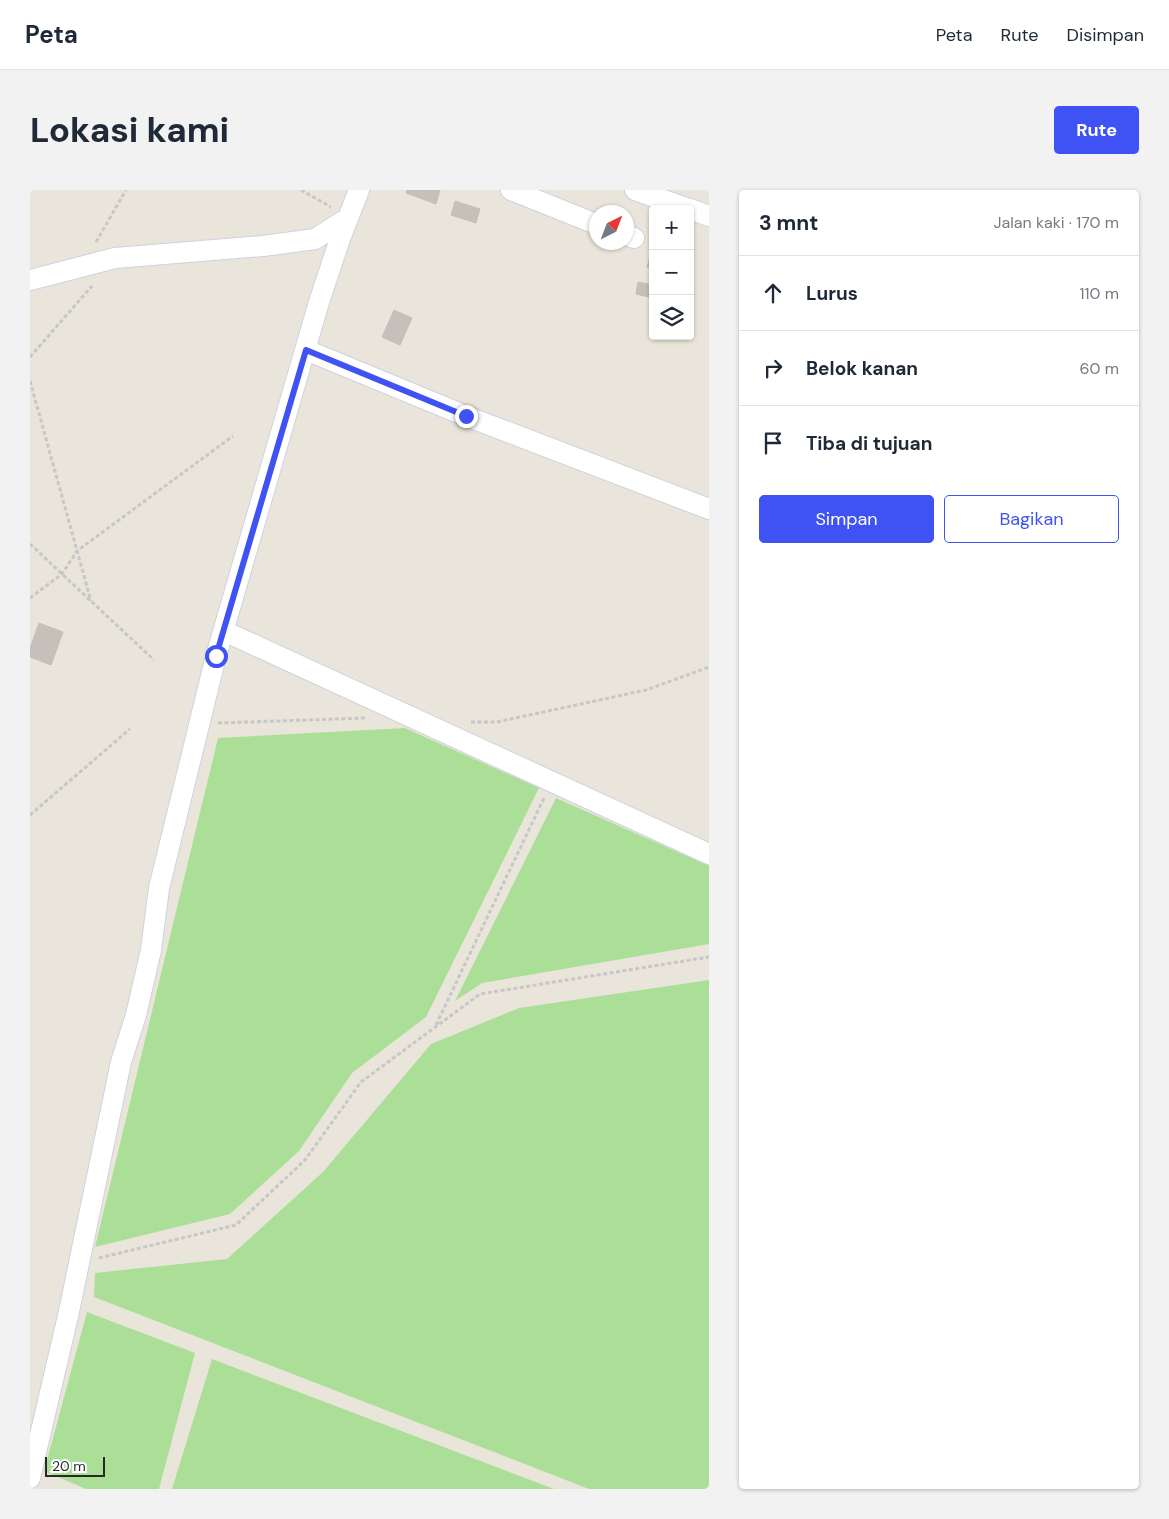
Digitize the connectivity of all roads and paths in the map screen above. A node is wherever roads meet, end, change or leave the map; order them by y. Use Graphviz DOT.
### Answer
graph roads {
  1 [pos="126,190"];
  2 [pos="301,190"];
  3 [pos="359,190"];
  4 [pos="511,190"];
  5 [pos="635,190"];
  6 [pos="678,205"];
  7 [pos="694,211"];
  8 [pos="709,216"];
  9 [pos="589,221"];
  10 [pos="344,227"];
  11 [pos="115,258"];
  12 [pos="83,266"];
  13 [pos="30,280"];
  14 [pos="306,350"];
  15 [pos="30,357"];
  16 [pos="30,381"];
  17 [pos="233,436"];
  18 [pos="709,509"];
  19 [pos="30,544"];
  20 [pos="77,551"];
  21 [pos="62,574"];
  22 [pos="30,598"];
  23 [pos="91,601"];
  24 [pos="224,631"];
  25 [pos="154,660"];
  26 [pos="709,667"];
  27 [pos="370,718"];
  28 [pos="468,722"];
  29 [pos="200,724"];
  30 [pos="130,729"];
  31 [pos="552,782"];
  32 [pos="31,816"];
  33 [pos="709,854"];
  34 [pos="709,957"];
  35 [pos="435,1028"];
  36 [pos="79,1262"];
  37 [pos="30,1478"];
  1 -- 12 [label="path"];
  2 -- 10 [label="path"];
  3 -- 10 [label="street"];
  4 -- 9 [label="street"];
  5 -- 6 [label="street"];
  7 -- 8 [label="street"];
  10 -- 11 [label="street"];
  10 -- 14 [label="street"];
  11 -- 12 [label="street"];
  11 -- 15 [label="path"];
  12 -- 13 [label="street"];
  14 -- 18 [label="street"];
  14 -- 24 [label="street"];
  16 -- 20 [label="path"];
  17 -- 20 [label="path"];
  19 -- 21 [label="path"];
  20 -- 21 [label="path"];
  20 -- 23 [label="path"];
  21 -- 22 [label="path"];
  21 -- 23 [label="path"];
  23 -- 25 [label="path"];
  24 -- 29 [label="street"];
  24 -- 31 [label="street"];
  26 -- 28 [label="path"];
  27 -- 29 [label="path"];
  29 -- 36 [label="street"];
  30 -- 32 [label="path"];
  31 -- 33 [label="street"];
  31 -- 35 [label="path"];
  34 -- 35 [label="path"];
  35 -- 36 [label="path"];
  36 -- 37 [label="street"];
}
